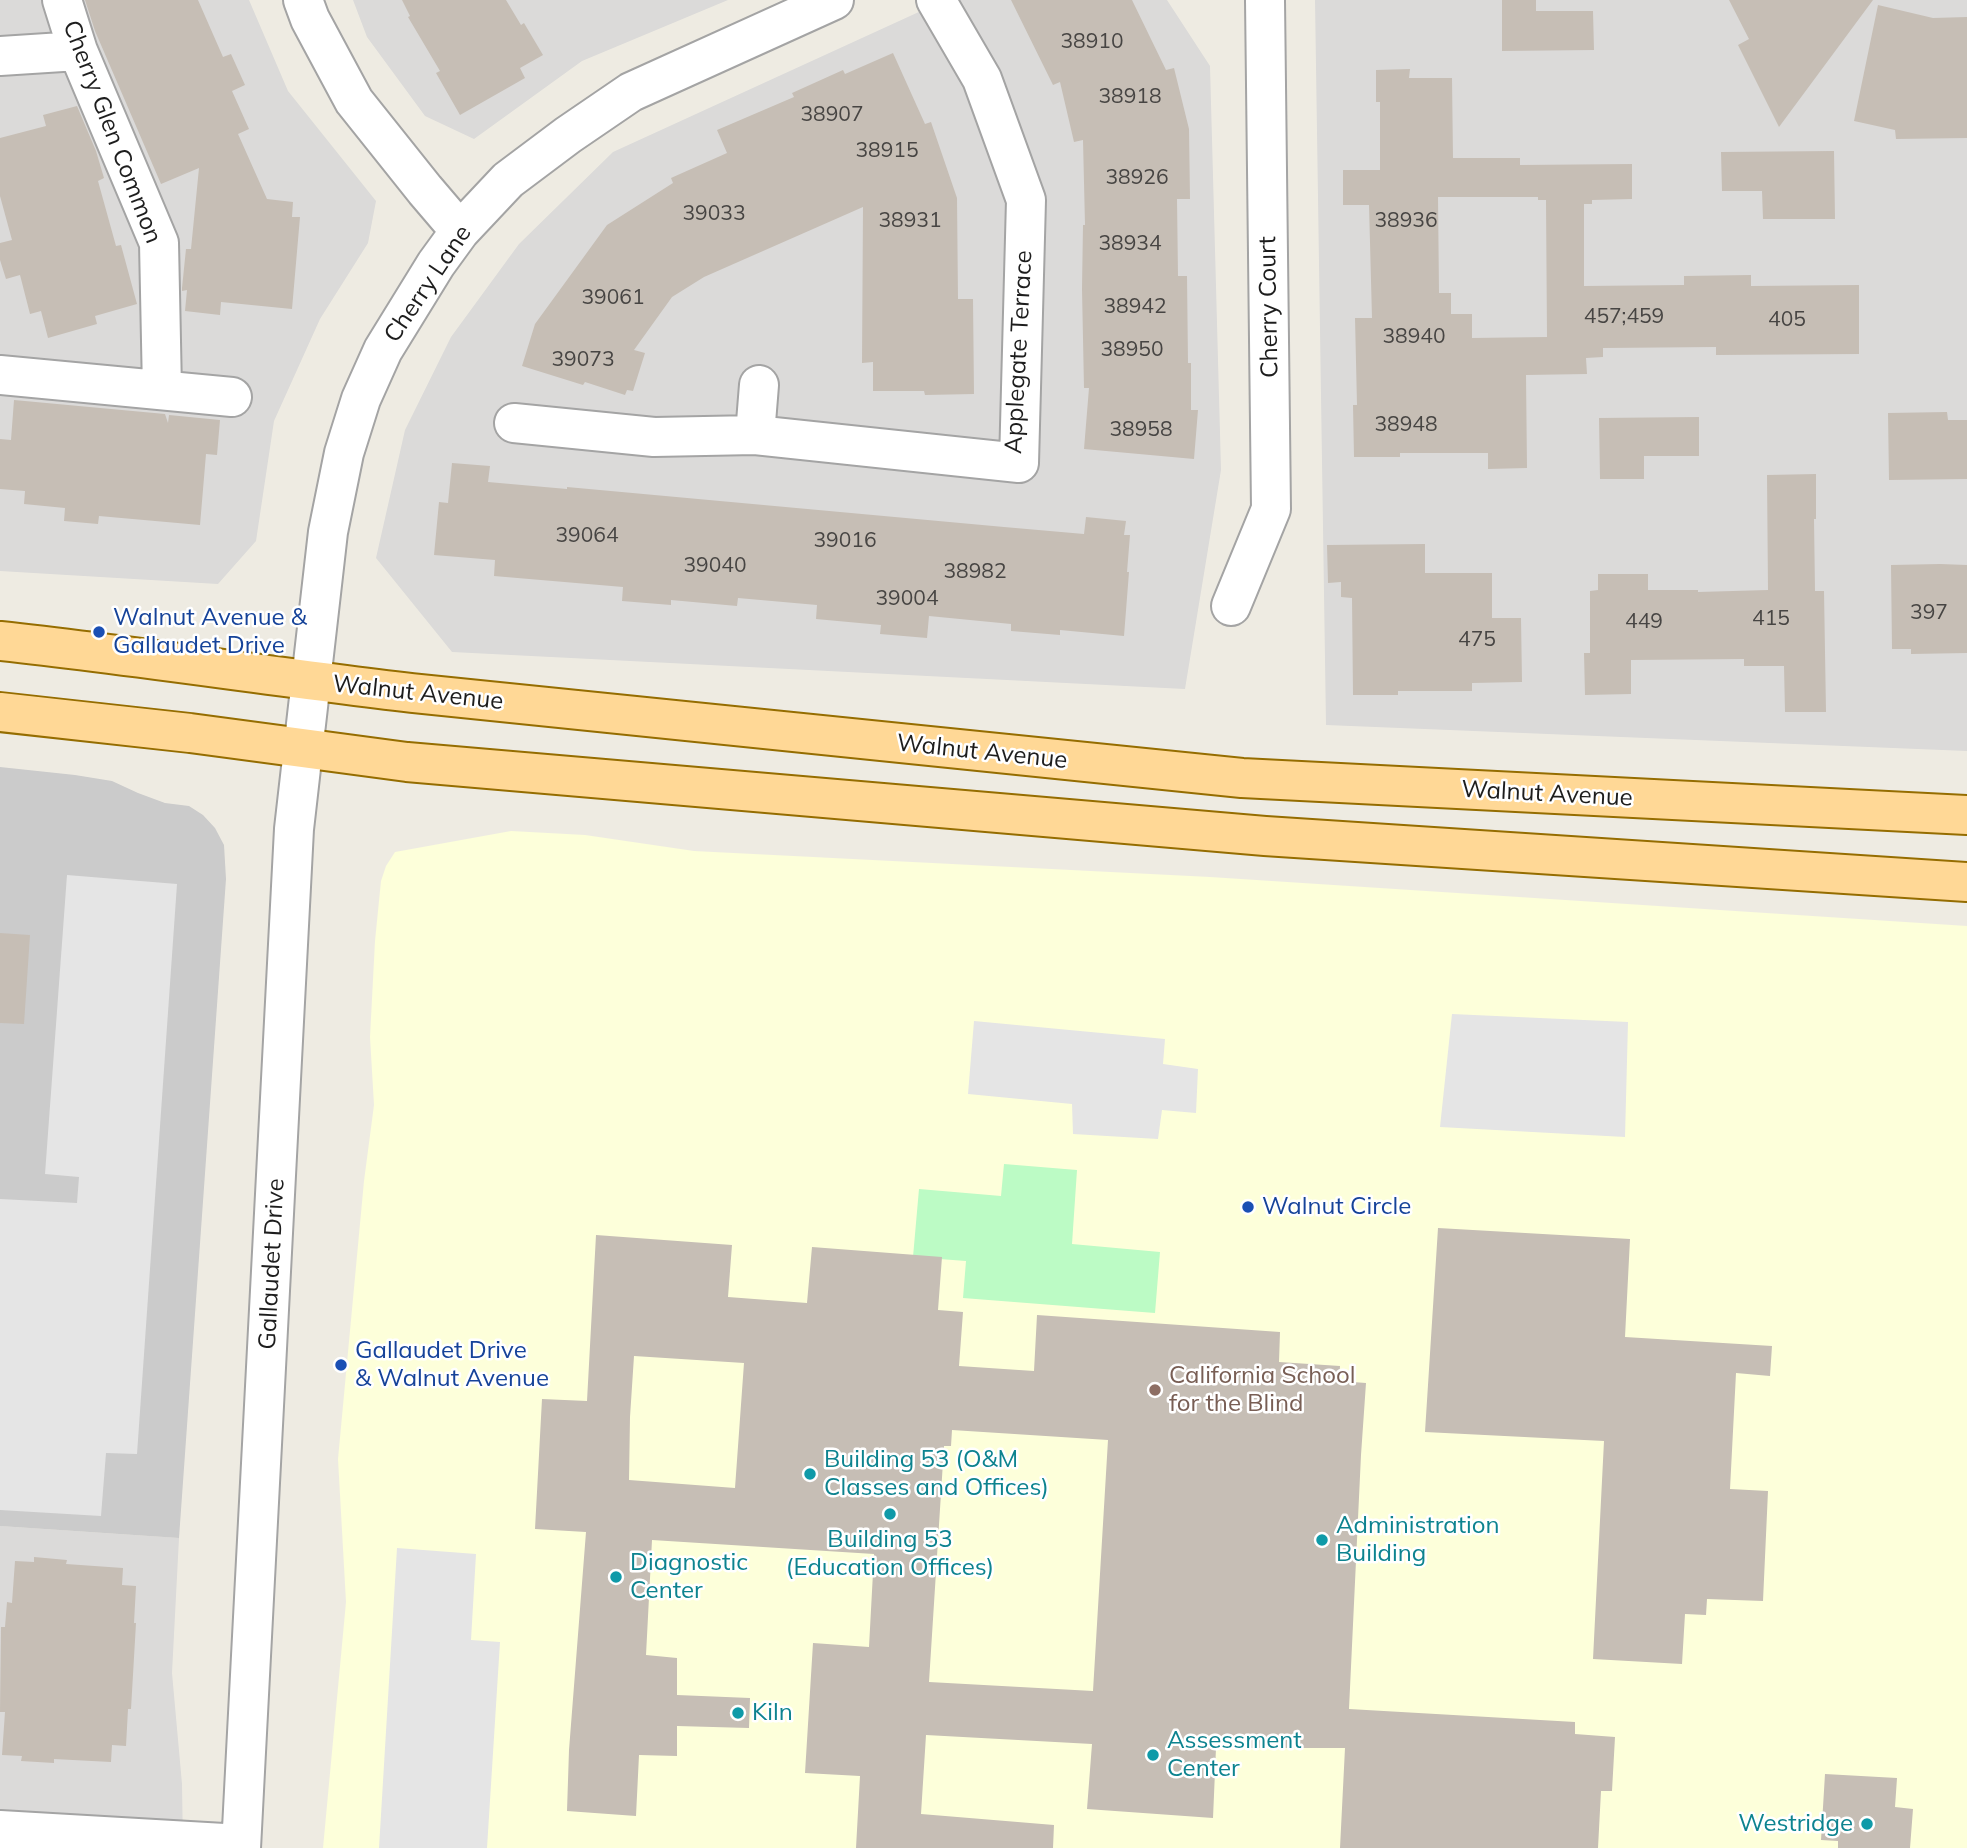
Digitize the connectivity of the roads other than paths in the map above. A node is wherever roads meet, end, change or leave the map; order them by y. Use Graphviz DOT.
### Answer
graph roads {
  1 [pos="62,0"];
  2 [pos="303,0"];
  3 [pos="834,0"];
  4 [pos="936,0"];
  5 [pos="1265,0"];
  6 [pos="78,51"];
  7 [pos="0,55"];
  8 [pos="460,231"];
  9 [pos="0,375"];
  10 [pos="759,385"];
  11 [pos="162,390"];
  12 [pos="232,397"];
  13 [pos="514,424"];
  14 [pos="755,435"];
  15 [pos="1231,606"];
  16 [pos="0,641"];
  17 [pos="310,681"];
  18 [pos="0,712"];
  19 [pos="302,748"];
  20 [pos="1967,815"];
  21 [pos="1967,883"];
  22 [pos="0,1830"];
  23 [pos="241,1846"];
  1 -- 6 [label="street, Cherry Glen Common"];
  2 -- 8 [label="street"];
  3 -- 8 [label="street, Cherry Lane"];
  4 -- 14 [label="street, Applegate Terrace"];
  5 -- 15 [label="street, Cherry Court"];
  6 -- 7 [label="street"];
  6 -- 11 [label="street, Cherry Glen Common"];
  8 -- 17 [label="street, Cherry Lane"];
  9 -- 11 [label="street"];
  10 -- 14 [label="street"];
  11 -- 12 [label="street"];
  13 -- 14 [label="street, Applegate Terrace"];
  16 -- 17 [label="main road, Walnut Avenue"];
  17 -- 19 [label="street, Gallaudet Drive"];
  17 -- 20 [label="main road, Walnut Avenue"];
  18 -- 19 [label="main road"];
  19 -- 21 [label="main road"];
  19 -- 23 [label="street, Gallaudet Drive"];
  22 -- 23 [label="street"];
}
